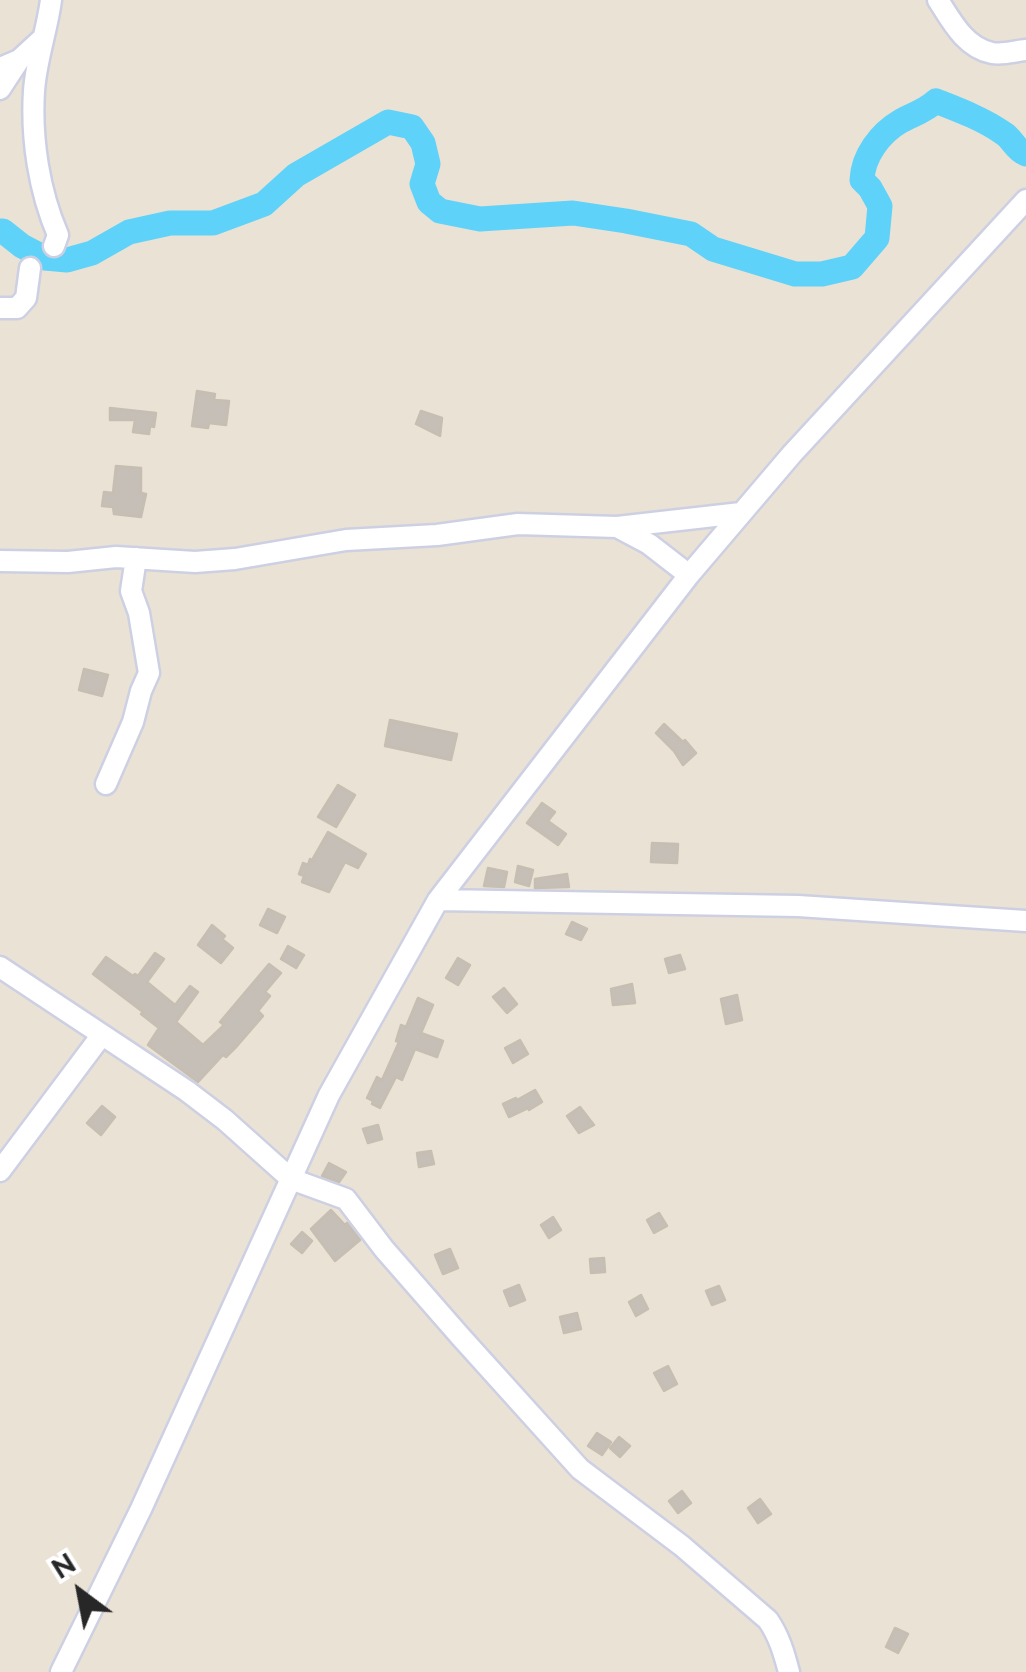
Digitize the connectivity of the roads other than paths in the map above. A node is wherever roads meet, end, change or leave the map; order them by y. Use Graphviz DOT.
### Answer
graph roads {
  1 [pos="51,0"];
  2 [pos="938,0"];
  3 [pos="44,37"];
  4 [pos="1026,50"];
  5 [pos="10,64"];
  6 [pos="0,90"];
  7 [pos="1025,201"];
  8 [pos="54,246"];
  9 [pos="30,268"];
  10 [pos="0,308"];
  11 [pos="740,513"];
  12 [pos="617,526"];
  13 [pos="136,558"];
  14 [pos="0,562"];
  15 [pos="688,575"];
  16 [pos="106,784"];
  17 [pos="438,900"];
  18 [pos="1026,921"];
  19 [pos="0,968"];
  20 [pos="102,1036"];
  21 [pos="0,1171"];
  22 [pos="291,1179"];
  23 [pos="61,1672"];
  24 [pos="789,1672"];
  1 -- 3 [label="street"];
  2 -- 4 [label="street"];
  3 -- 5 [label="street"];
  3 -- 8 [label="street"];
  5 -- 6 [label="street"];
  7 -- 11 [label="street"];
  9 -- 10 [label="street"];
  11 -- 12 [label="street"];
  11 -- 15 [label="street"];
  12 -- 13 [label="street"];
  12 -- 15 [label="street"];
  13 -- 14 [label="street"];
  13 -- 16 [label="street"];
  15 -- 17 [label="street"];
  17 -- 18 [label="street"];
  17 -- 22 [label="street"];
  19 -- 20 [label="street"];
  20 -- 21 [label="street"];
  20 -- 22 [label="street"];
  22 -- 23 [label="street"];
  22 -- 24 [label="street"];
}
